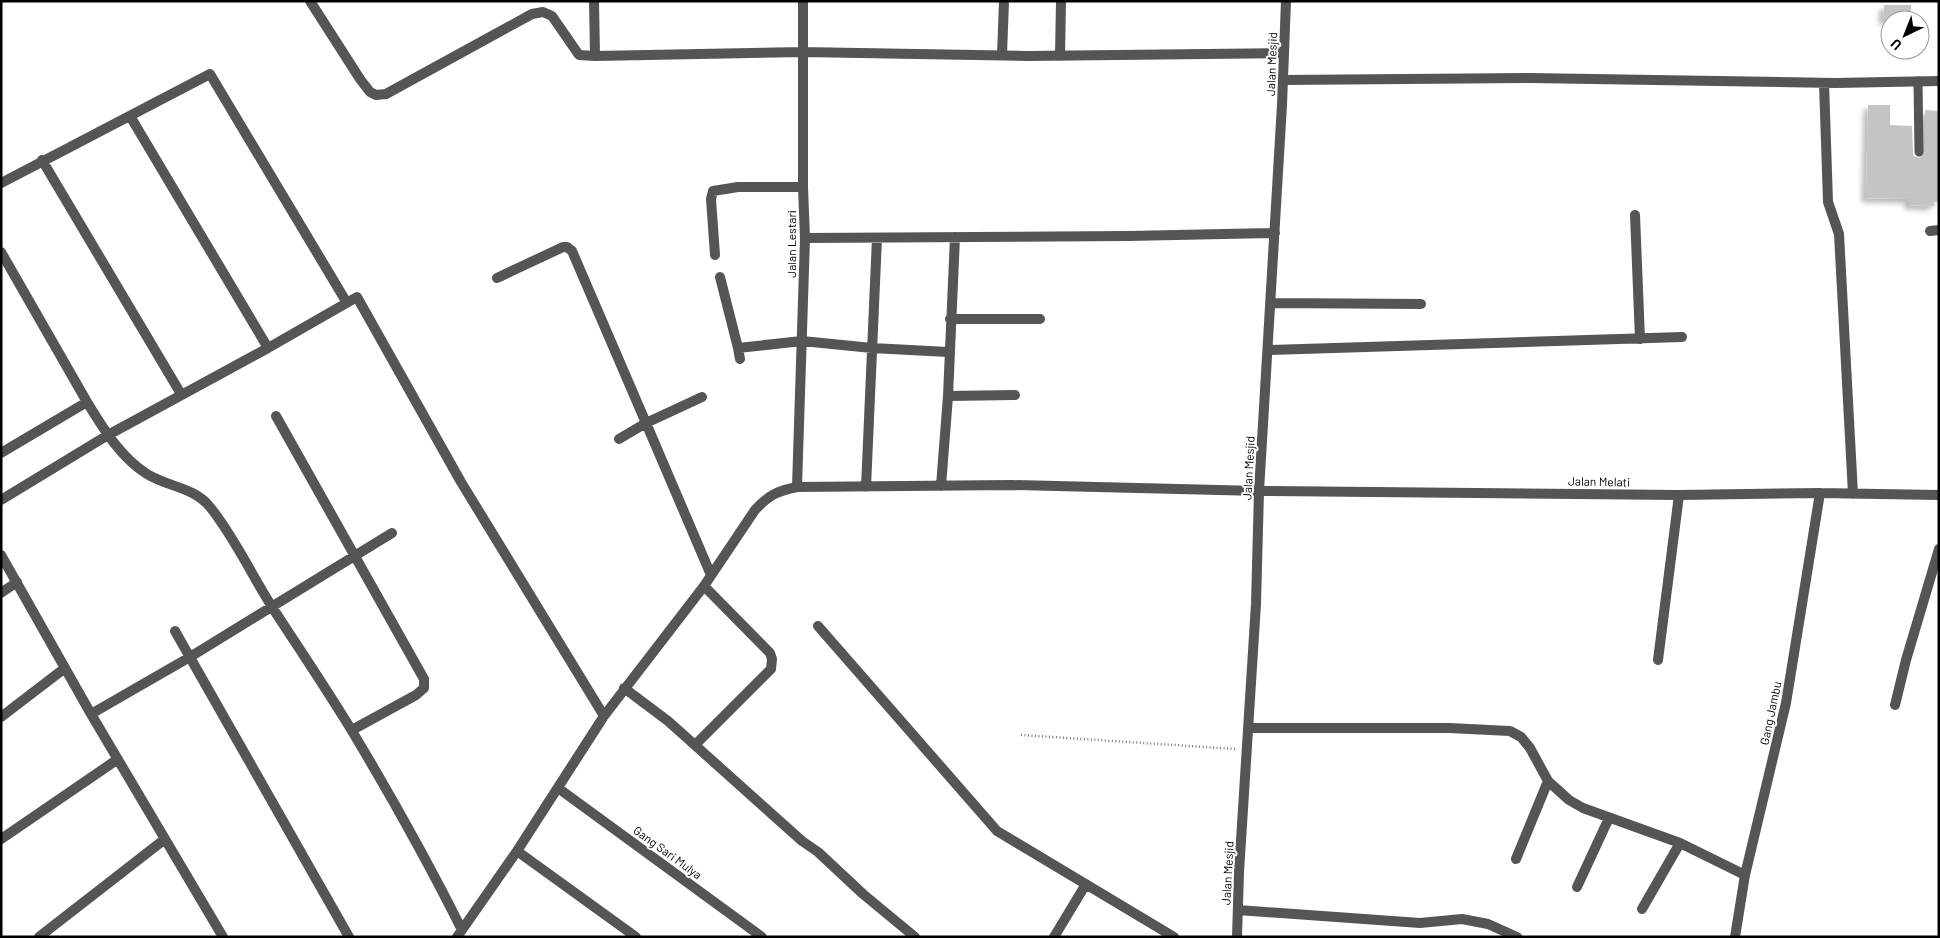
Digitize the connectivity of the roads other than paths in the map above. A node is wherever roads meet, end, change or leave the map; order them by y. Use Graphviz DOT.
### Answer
graph roads {
  1 [pos="310,1"];
  2 [pos="594,1"];
  3 [pos="803,1"];
  4 [pos="1004,1"];
  5 [pos="1061,1"];
  6 [pos="1286,1"];
  7 [pos="802,52"];
  8 [pos="1284,53"];
  9 [pos="1002,55"];
  10 [pos="595,56"];
  11 [pos="1060,56"];
  12 [pos="1283,80"];
  13 [pos="1939,81"];
  14 [pos="1824,82"];
  15 [pos="1918,82"];
  16 [pos="130,116"];
  17 [pos="1919,152"];
  18 [pos="42,160"];
  19 [pos="1,182"];
  20 [pos="803,187"];
  21 [pos="1635,215"];
  22 [pos="1275,233"];
  23 [pos="955,237"];
  24 [pos="805,238"];
  25 [pos="877,238"];
  26 [pos="1,252"];
  27 [pos="715,254"];
  28 [pos="4,265"];
  29 [pos="720,277"];
  30 [pos="497,278"];
  31 [pos="346,302"];
  32 [pos="1271,303"];
  33 [pos="1421,304"];
  34 [pos="950,319"];
  35 [pos="1040,319"];
  36 [pos="1682,337"];
  37 [pos="1640,339"];
  38 [pos="802,341"];
  39 [pos="268,348"];
  40 [pos="872,348"];
  41 [pos="1268,350"];
  42 [pos="948,352"];
  43 [pos="181,394"];
  44 [pos="1015,395"];
  45 [pos="948,396"];
  46 [pos="702,397"];
  47 [pos="87,402"];
  48 [pos="276,416"];
  49 [pos="646,423"];
  50 [pos="108,435"];
  51 [pos="620,439"];
  52 [pos="1,453"];
  53 [pos="941,486"];
  54 [pos="797,487"];
  55 [pos="866,487"];
  56 [pos="1259,491"];
  57 [pos="1820,493"];
  58 [pos="1853,494"];
  59 [pos="1679,495"];
  60 [pos="1939,496"];
  61 [pos="1,500"];
  62 [pos="392,533"];
  63 [pos="1939,549"];
  64 [pos="355,555"];
  65 [pos="1,556"];
  66 [pos="711,575"];
  67 [pos="16,582"];
  68 [pos="704,586"];
  69 [pos="1,593"];
  70 [pos="271,605"];
  71 [pos="818,626"];
  72 [pos="175,631"];
  73 [pos="190,657"];
  74 [pos="1658,660"];
  75 [pos="65,668"];
  76 [pos="624,688"];
  77 [pos="1895,705"];
  78 [pos="92,714"];
  79 [pos="604,716"];
  80 [pos="1,717"];
  81 [pos="1248,728"];
  82 [pos="352,730"];
  83 [pos="694,745"];
  84 [pos="118,759"];
  85 [pos="1548,781"];
  86 [pos="558,788"];
  87 [pos="1608,818"];
  88 [pos="1,839"];
  89 [pos="166,839"];
  90 [pos="1680,844"];
  91 [pos="517,851"];
  92 [pos="1516,858"];
  93 [pos="1746,875"];
  94 [pos="1086,884"];
  95 [pos="1577,886"];
  96 [pos="1238,910"];
  97 [pos="1642,910"];
  98 [pos="459,933"];
  99 [pos="1511,936"];
  100 [pos="39,937"];
  101 [pos="223,937"];
  102 [pos="349,937"];
  103 [pos="636,937"];
  104 [pos="762,937"];
  105 [pos="915,937"];
  106 [pos="1054,937"];
  107 [pos="1174,937"];
  108 [pos="1237,937"];
  109 [pos="1735,937"];
  1 -- 10 [label="street"];
  2 -- 10 [label="street"];
  3 -- 7 [label="street, Jalan Lestari"];
  4 -- 9 [label="street"];
  5 -- 11 [label="street"];
  6 -- 8 [label="street, Jalan Mesjid"];
  7 -- 9 [label="street"];
  7 -- 10 [label="street"];
  7 -- 20 [label="street, Jalan Lestari"];
  8 -- 11 [label="street"];
  8 -- 12 [label="street, Jalan Mesjid"];
  9 -- 11 [label="street"];
  12 -- 14 [label="street"];
  12 -- 22 [label="street, Jalan Mesjid"];
  13 -- 15 [label="street"];
  14 -- 15 [label="street"];
  14 -- 58 [label="street"];
  15 -- 17 [label="lane"];
  16 -- 18 [label="street"];
  16 -- 31 [label="street"];
  16 -- 39 [label="street"];
  18 -- 19 [label="street"];
  18 -- 43 [label="street"];
  20 -- 24 [label="street, Jalan Lestari"];
  20 -- 27 [label="street"];
  21 -- 37 [label="street"];
  22 -- 23 [label="street"];
  22 -- 32 [label="street, Jalan Mesjid"];
  23 -- 25 [label="street"];
  23 -- 34 [label="street"];
  24 -- 25 [label="street"];
  24 -- 38 [label="street, Jalan Lestari"];
  25 -- 40 [label="street"];
  26 -- 28 [label="street"];
  28 -- 47 [label="street"];
  29 -- 38 [label="street"];
  30 -- 49 [label="street"];
  31 -- 39 [label="street"];
  31 -- 79 [label="street"];
  32 -- 33 [label="street"];
  32 -- 41 [label="street, Jalan Mesjid"];
  34 -- 35 [label="street"];
  34 -- 42 [label="street"];
  36 -- 37 [label="street"];
  37 -- 41 [label="street"];
  38 -- 40 [label="street"];
  38 -- 54 [label="street, Jalan Lestari"];
  39 -- 43 [label="street"];
  40 -- 42 [label="street"];
  40 -- 55 [label="street"];
  41 -- 56 [label="street, Jalan Mesjid"];
  42 -- 45 [label="street"];
  43 -- 50 [label="street"];
  44 -- 45 [label="street"];
  45 -- 53 [label="street"];
  46 -- 49 [label="street"];
  47 -- 50 [label="street"];
  47 -- 52 [label="street"];
  48 -- 64 [label="street"];
  49 -- 51 [label="street"];
  49 -- 66 [label="street"];
  50 -- 61 [label="street"];
  50 -- 70 [label="street"];
  53 -- 55 [label="street, Jalan Melati"];
  53 -- 56 [label="street, Jalan Melati"];
  54 -- 55 [label="street, Jalan Melati"];
  54 -- 66 [label="street, Jalan Melati"];
  56 -- 59 [label="street, Jalan Melati"];
  56 -- 81 [label="street, Jalan Mesjid"];
  57 -- 58 [label="street, Jalan Melati"];
  57 -- 59 [label="street, Jalan Melati"];
  57 -- 93 [label="street, Gang Jambu"];
  58 -- 60 [label="street, Jalan Melati"];
  59 -- 74 [label="street"];
  62 -- 64 [label="street"];
  63 -- 77 [label="street"];
  64 -- 70 [label="street"];
  64 -- 82 [label="street"];
  65 -- 67 [label="street"];
  66 -- 68 [label="street, Jalan Melati"];
  67 -- 69 [label="street"];
  67 -- 75 [label="street"];
  68 -- 76 [label="street, Jalan Melati"];
  68 -- 83 [label="street"];
  70 -- 73 [label="street"];
  70 -- 82 [label="street"];
  71 -- 94 [label="street"];
  72 -- 73 [label="street"];
  73 -- 78 [label="street"];
  73 -- 102 [label="street"];
  75 -- 78 [label="street"];
  75 -- 80 [label="street"];
  76 -- 79 [label="street, Jalan Melati"];
  76 -- 83 [label="street"];
  78 -- 84 [label="street"];
  79 -- 86 [label="street, Jalan Melati"];
  81 -- 85 [label="street"];
  81 -- 96 [label="street, Jalan Mesjid"];
  82 -- 98 [label="street"];
  83 -- 105 [label="street"];
  84 -- 88 [label="street"];
  84 -- 89 [label="street"];
  85 -- 87 [label="street"];
  85 -- 92 [label="street"];
  86 -- 91 [label="street, Jalan Melati"];
  86 -- 104 [label="street, Gang Sari Mulya"];
  87 -- 90 [label="street"];
  87 -- 95 [label="street"];
  89 -- 100 [label="street"];
  89 -- 101 [label="street"];
  90 -- 93 [label="street"];
  90 -- 97 [label="street"];
  91 -- 98 [label="street, Jalan Melati"];
  91 -- 103 [label="street"];
  93 -- 109 [label="street, Gang Jambu"];
  94 -- 106 [label="street"];
  94 -- 107 [label="street"];
  96 -- 99 [label="street"];
  96 -- 108 [label="street, Jalan Mesjid"];
}
